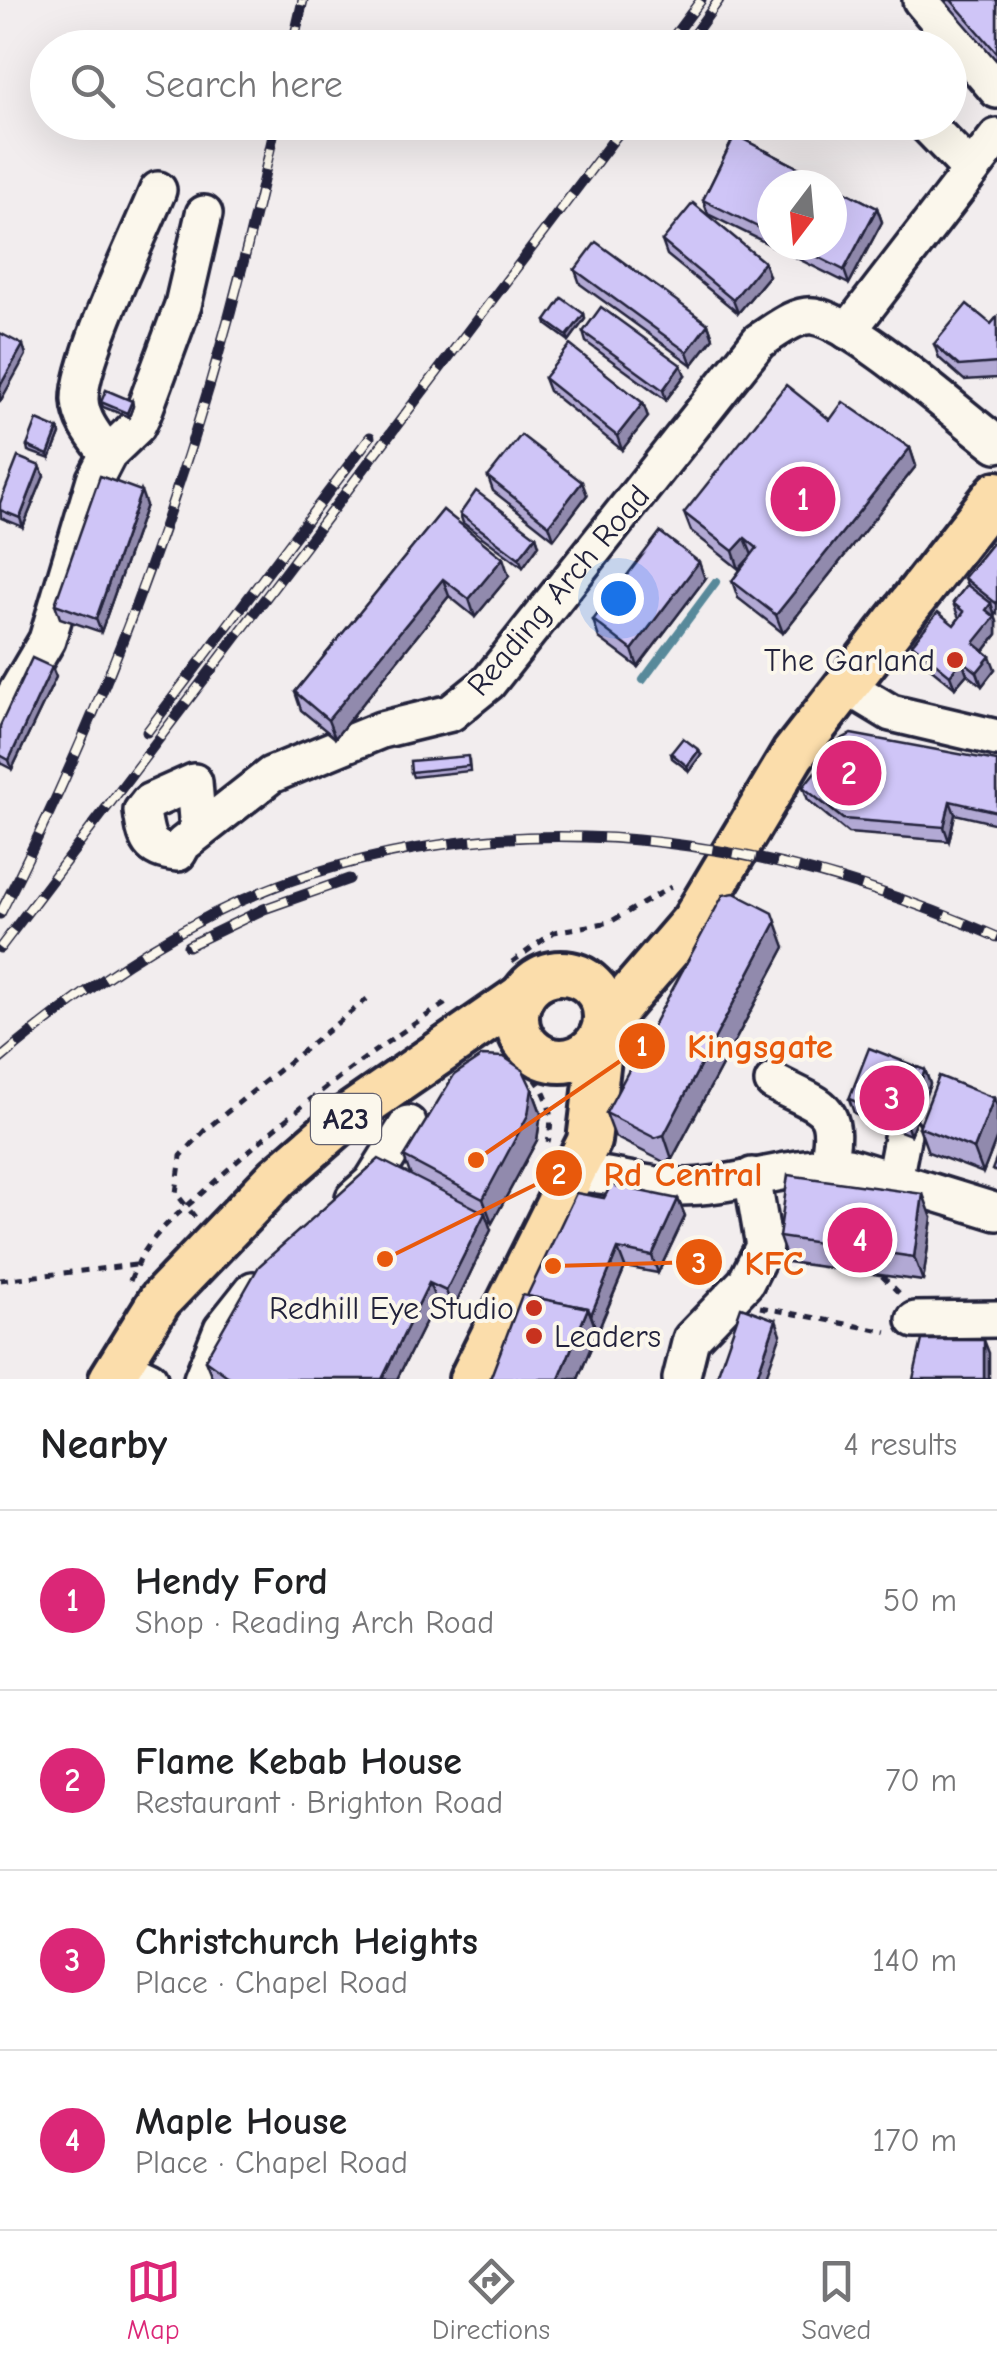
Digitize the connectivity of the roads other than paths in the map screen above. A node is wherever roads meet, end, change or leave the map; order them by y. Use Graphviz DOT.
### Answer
graph roads {
  1 [pos="921,0"];
  2 [pos="946,30"];
  3 [pos="967,54"];
  4 [pos="997,90"];
  5 [pos="997,136"];
  6 [pos="942,140"];
  7 [pos="971,170"];
  8 [pos="158,190"];
  9 [pos="204,214"];
  10 [pos="848,331"];
  11 [pos="997,444"];
  12 [pos="108,454"];
  13 [pos="997,493"];
  14 [pos="843,684"];
  15 [pos="0,720"];
  16 [pos="997,738"];
  17 [pos="207,827"];
  18 [pos="693,920"];
  19 [pos="528,978"];
  20 [pos="603,1029"];
  21 [pos="531,1061"];
  22 [pos="421,1070"];
  23 [pos="773,1082"];
  24 [pos="408,1124"];
  25 [pos="903,1133"];
  26 [pos="828,1165"];
  27 [pos="577,1166"];
  28 [pos="752,1176"];
  29 [pos="894,1180"];
  30 [pos="997,1212"];
  31 [pos="329,1218"];
  32 [pos="280,1260"];
  33 [pos="911,1310"];
  34 [pos="997,1319"];
  35 [pos="126,1374"];
  36 [pos="202,1379"];
  37 [pos="470,1379"];
  38 [pos="681,1379"];
  1 -- 2 [label="street"];
  3 -- 4 [label="street"];
  5 -- 7 [label="street"];
  6 -- 7 [label="street"];
  7 -- 10 [label="street"];
  8 -- 12 [label="street"];
  9 -- 12 [label="street"];
  10 -- 11 [label="street, Reading Arch Road"];
  10 -- 17 [label="street, Reading Arch Road"];
  12 -- 15 [label="street"];
  13 -- 14 [label="main road, A23"];
  14 -- 16 [label="street"];
  14 -- 18 [label="main road, A23"];
  18 -- 19 [label="main road, A23"];
  18 -- 20 [label="main road, A23"];
  19 -- 20 [label="main road"];
  19 -- 21 [label="main road"];
  19 -- 22 [label="main road, A23"];
  20 -- 21 [label="main road"];
  20 -- 27 [label="main road"];
  21 -- 22 [label="main road, A23"];
  21 -- 27 [label="main road"];
  22 -- 35 [label="main road, A23"];
  23 -- 26 [label="street"];
  24 -- 31 [label="street"];
  25 -- 29 [label="street"];
  26 -- 28 [label="street"];
  26 -- 29 [label="street"];
  27 -- 28 [label="street"];
  27 -- 37 [label="main road"];
  28 -- 38 [label="street"];
  29 -- 30 [label="street"];
  32 -- 36 [label="street"];
  33 -- 34 [label="street"];
}
